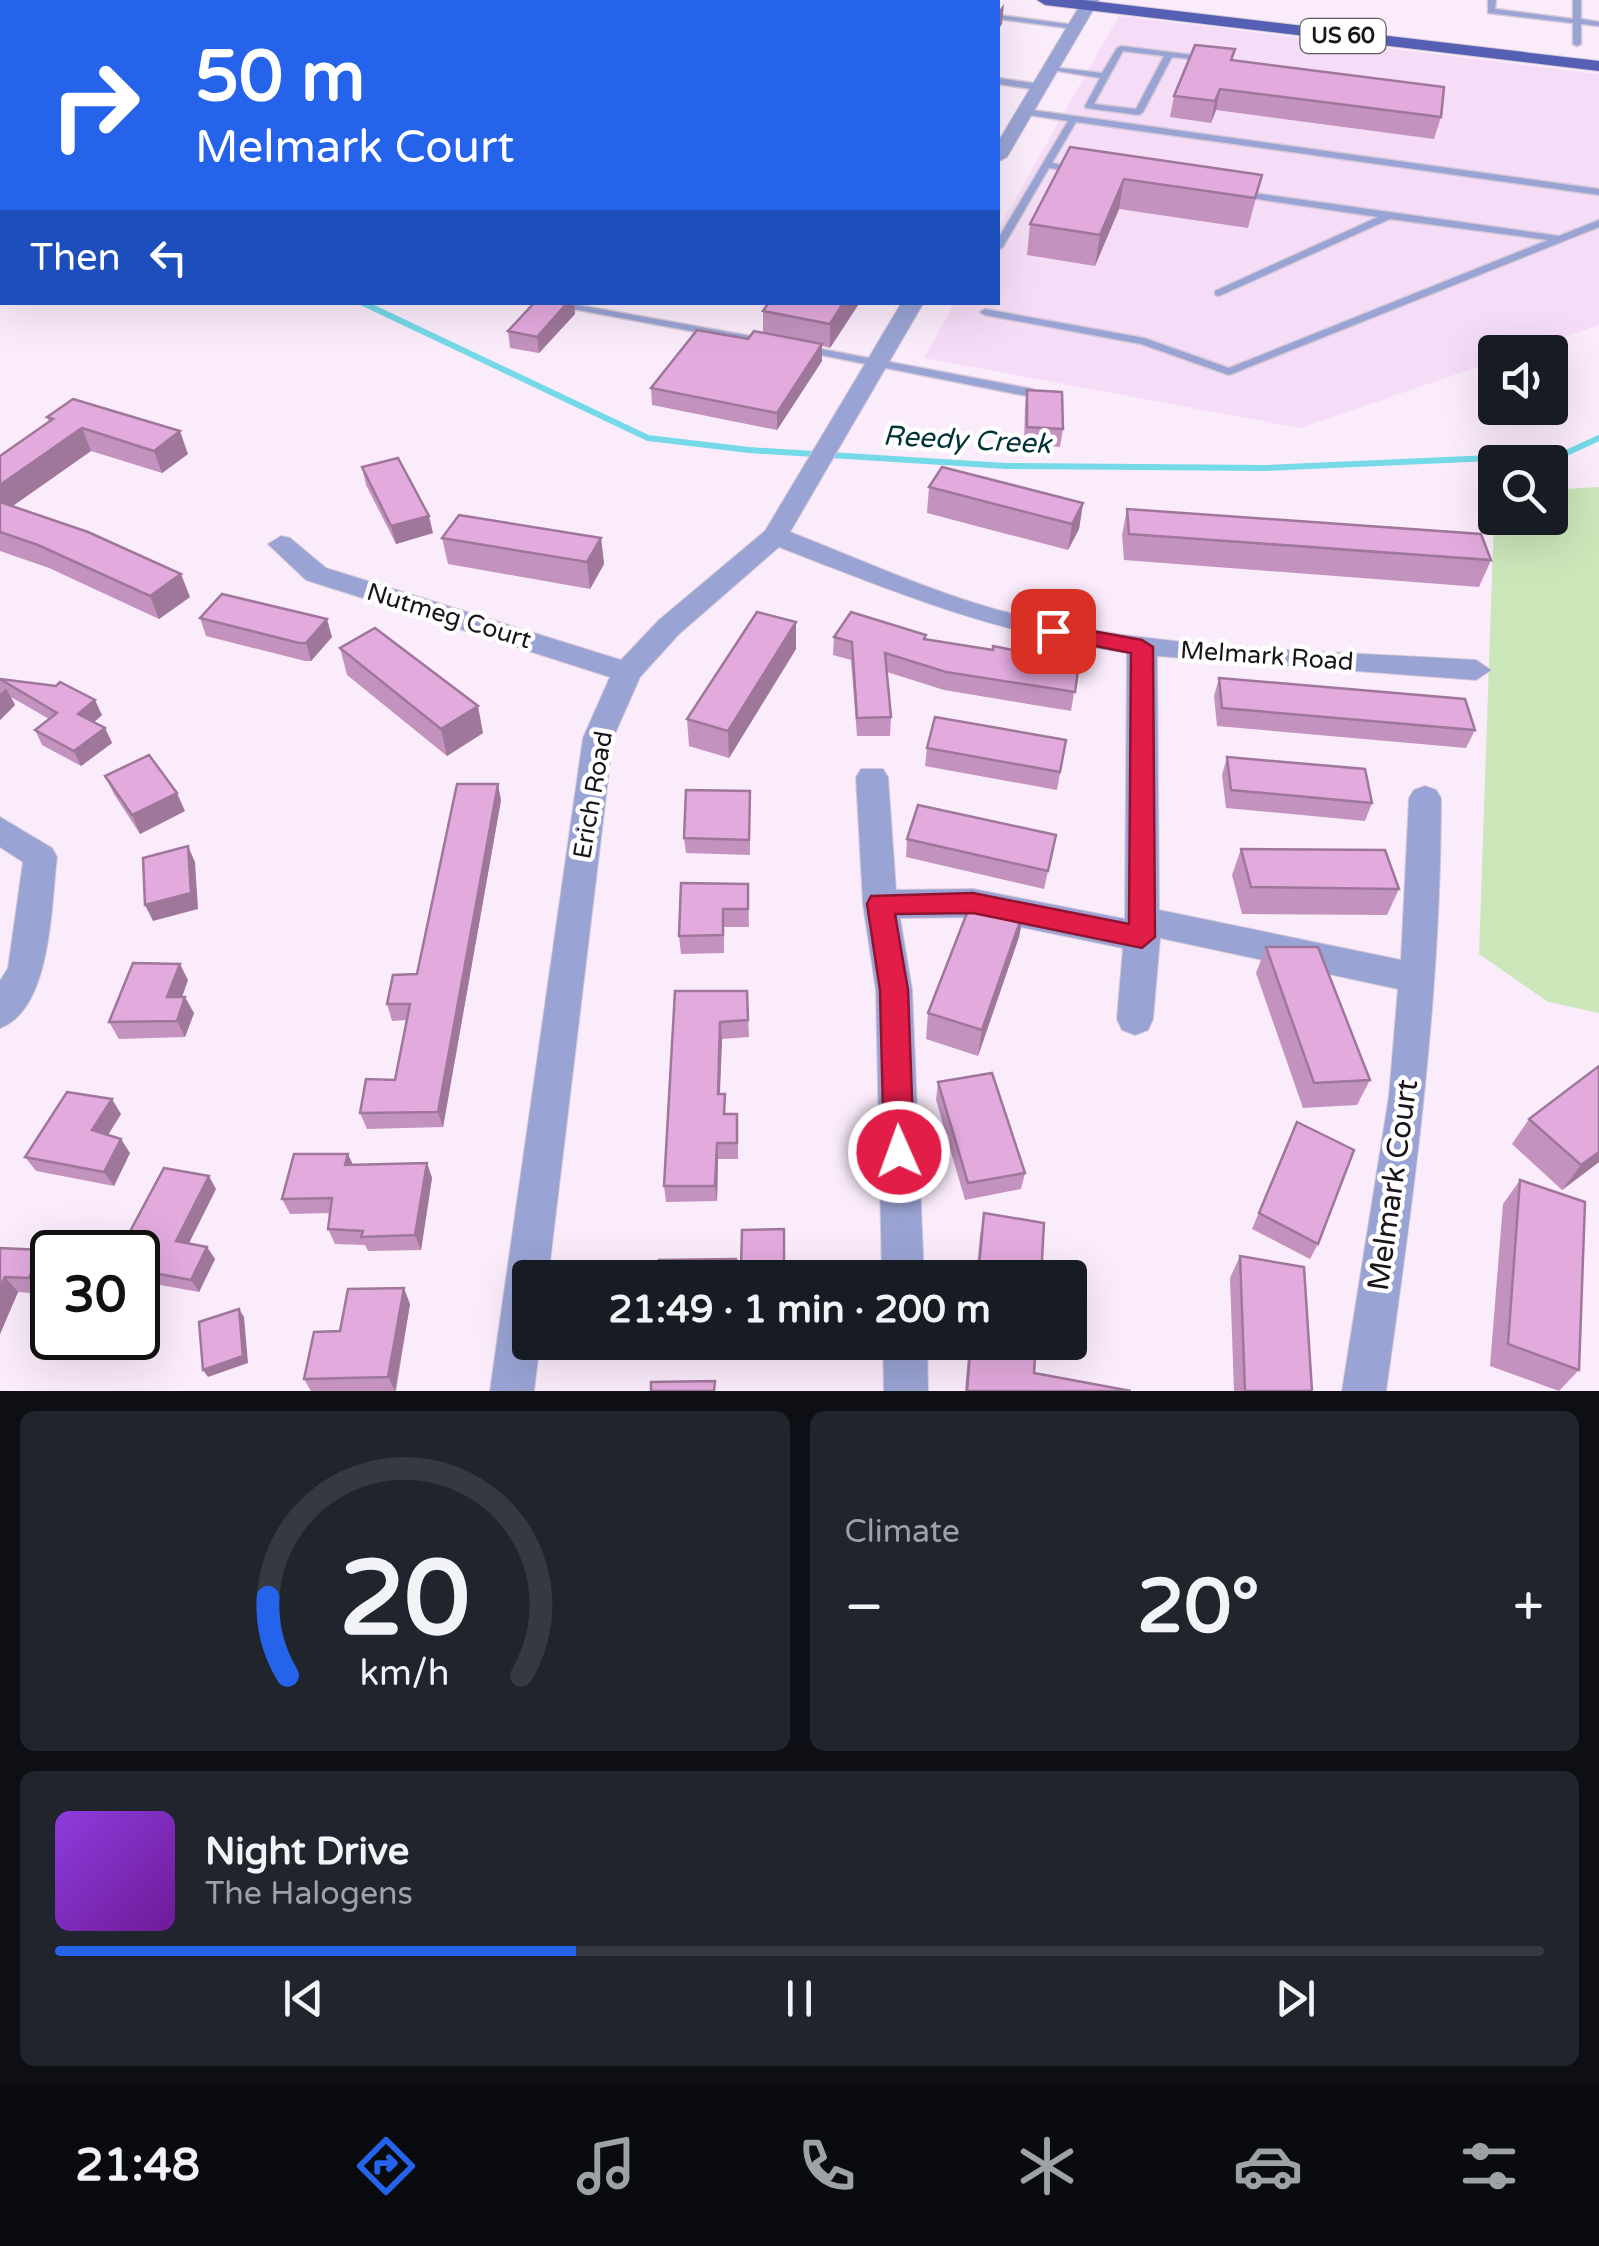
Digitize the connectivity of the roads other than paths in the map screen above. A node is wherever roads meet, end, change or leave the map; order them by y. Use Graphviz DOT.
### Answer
graph roads {
  1 [pos="1045,0"];
  2 [pos="1492,0"];
  3 [pos="1577,0"];
  4 [pos="1089,3"];
  5 [pos="1000,16"];
  6 [pos="1576,21"];
  7 [pos="1599,24"];
  8 [pos="1074,27"];
  9 [pos="1558,42"];
  10 [pos="1577,44"];
  11 [pos="1599,46"];
  12 [pos="1169,54"];
  13 [pos="1228,61"];
  14 [pos="1599,66"];
  15 [pos="1050,69"];
  16 [pos="1105,76"];
  17 [pos="1000,81"];
  18 [pos="1039,87"];
  19 [pos="1024,112"];
  20 [pos="1074,118"];
  21 [pos="1003,138"];
  22 [pos="1046,164"];
  23 [pos="1084,170"];
  24 [pos="1218,190"];
  25 [pos="1599,192"];
  26 [pos="1389,216"];
  27 [pos="1599,222"];
  28 [pos="1560,239"];
  29 [pos="1000,244"];
  30 [pos="1219,294"];
  31 [pos="557,305"];
  32 [pos="911,305"];
  33 [pos="985,312"];
  34 [pos="879,362"];
  35 [pos="1032,393"];
  36 [pos="775,536"];
  37 [pos="282,544"];
  38 [pos="1142,647"];
  39 [pos="1476,670"];
  40 [pos="627,672"];
  41 [pos="872,777"];
  42 [pos="1425,798"];
  43 [pos="0,830"];
  44 [pos="880,904"];
  45 [pos="1142,929"];
  46 [pos="1417,978"];
  47 [pos="0,1012"];
  48 [pos="1135,1019"];
  49 [pos="902,1260"];
  50 [pos="905,1360"];
  51 [pos="512,1391"];
  52 [pos="906,1391"];
  53 [pos="1364,1391"];
  1 -- 4 [label="main road, US 60"];
  2 -- 6 [label="lane"];
  3 -- 6 [label="lane"];
  4 -- 8 [label="street"];
  4 -- 14 [label="main road, US 60"];
  5 -- 8 [label="lane"];
  6 -- 7 [label="lane"];
  6 -- 10 [label="lane"];
  8 -- 15 [label="street"];
  9 -- 10 [label="main road"];
  10 -- 11 [label="main road"];
  12 -- 13 [label="lane"];
  12 -- 16 [label="lane"];
  12 -- 16 [label="lane"];
  15 -- 16 [label="lane"];
  15 -- 18 [label="street"];
  17 -- 18 [label="lane"];
  18 -- 19 [label="street"];
  19 -- 20 [label="lane"];
  19 -- 21 [label="street"];
  20 -- 22 [label="lane"];
  20 -- 25 [label="lane"];
  22 -- 23 [label="lane"];
  22 -- 29 [label="lane"];
  24 -- 26 [label="lane"];
  26 -- 28 [label="lane"];
  26 -- 30 [label="lane"];
  27 -- 28 [label="lane"];
  28 -- 33 [label="lane"];
  31 -- 34 [label="lane"];
  32 -- 34 [label="street, Erich Road"];
  34 -- 35 [label="lane"];
  34 -- 36 [label="street, Erich Road"];
  36 -- 38 [label="street, Melmark Road"];
  36 -- 40 [label="street, Erich Road"];
  37 -- 40 [label="street, Nutmeg Court"];
  38 -- 39 [label="street, Melmark Road"];
  38 -- 45 [label="street"];
  40 -- 51 [label="street, Erich Road"];
  41 -- 44 [label="street"];
  42 -- 46 [label="street, Melmark Court"];
  43 -- 47 [label="street"];
  44 -- 45 [label="street"];
  44 -- 49 [label="street"];
  45 -- 46 [label="street"];
  45 -- 48 [label="street"];
  46 -- 53 [label="street, Melmark Court"];
  50 -- 52 [label="street"];
}
